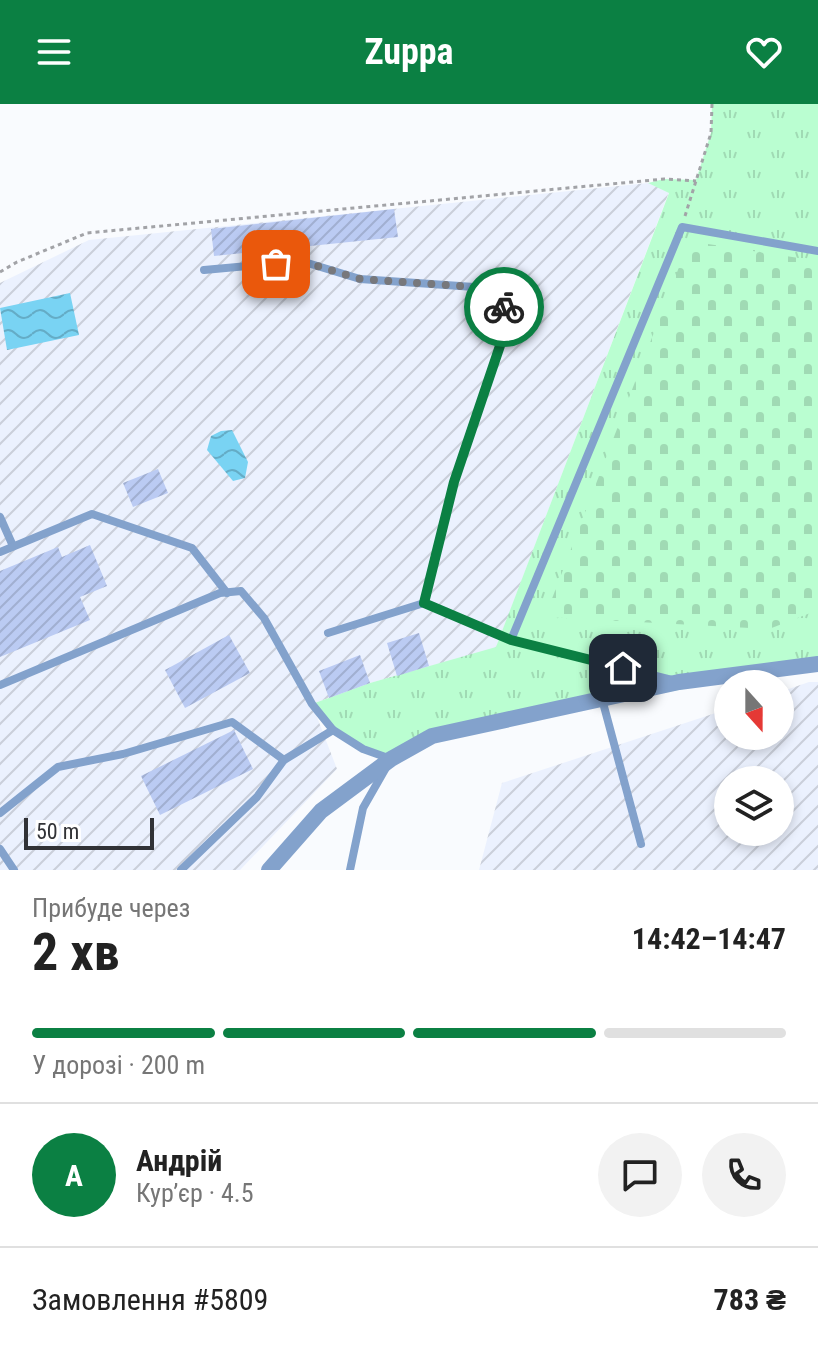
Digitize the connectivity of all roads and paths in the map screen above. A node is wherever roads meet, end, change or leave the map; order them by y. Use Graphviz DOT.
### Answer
graph roads {
  1 [pos="712,104"];
  2 [pos="696,181"];
  3 [pos="682,227"];
  4 [pos="818,251"];
  5 [pos="204,270"];
  6 [pos="0,272"];
  7 [pos="0,517"];
  8 [pos="13,546"];
  9 [pos="0,552"];
  10 [pos="227,593"];
  11 [pos="424,603"];
  12 [pos="328,633"];
  13 [pos="511,640"];
  14 [pos="818,664"];
  15 [pos="679,682"];
  16 [pos="0,685"];
  17 [pos="602,699"];
  18 [pos="333,730"];
  19 [pos="391,759"];
  20 [pos="284,760"];
  21 [pos="0,813"];
  22 [pos="641,844"];
  23 [pos="0,849"];
  24 [pos="14,870"];
  25 [pos="181,870"];
  26 [pos="269,870"];
  27 [pos="350,870"];
  1 -- 2 [label="path"];
  2 -- 3 [label="path"];
  2 -- 6 [label="path"];
  3 -- 4 [label="lane"];
  3 -- 13 [label="lane"];
  5 -- 11 [label="lane"];
  7 -- 8 [label="lane"];
  8 -- 9 [label="lane"];
  8 -- 10 [label="lane"];
  10 -- 16 [label="lane"];
  10 -- 18 [label="lane"];
  11 -- 12 [label="lane"];
  11 -- 13 [label="lane"];
  13 -- 15 [label="lane"];
  14 -- 15 [label="street"];
  15 -- 17 [label="street"];
  17 -- 19 [label="street"];
  17 -- 22 [label="lane"];
  18 -- 19 [label="lane"];
  18 -- 20 [label="lane"];
  19 -- 26 [label="street"];
  19 -- 27 [label="lane"];
  20 -- 21 [label="lane"];
  20 -- 25 [label="lane"];
  23 -- 24 [label="lane"];
}
